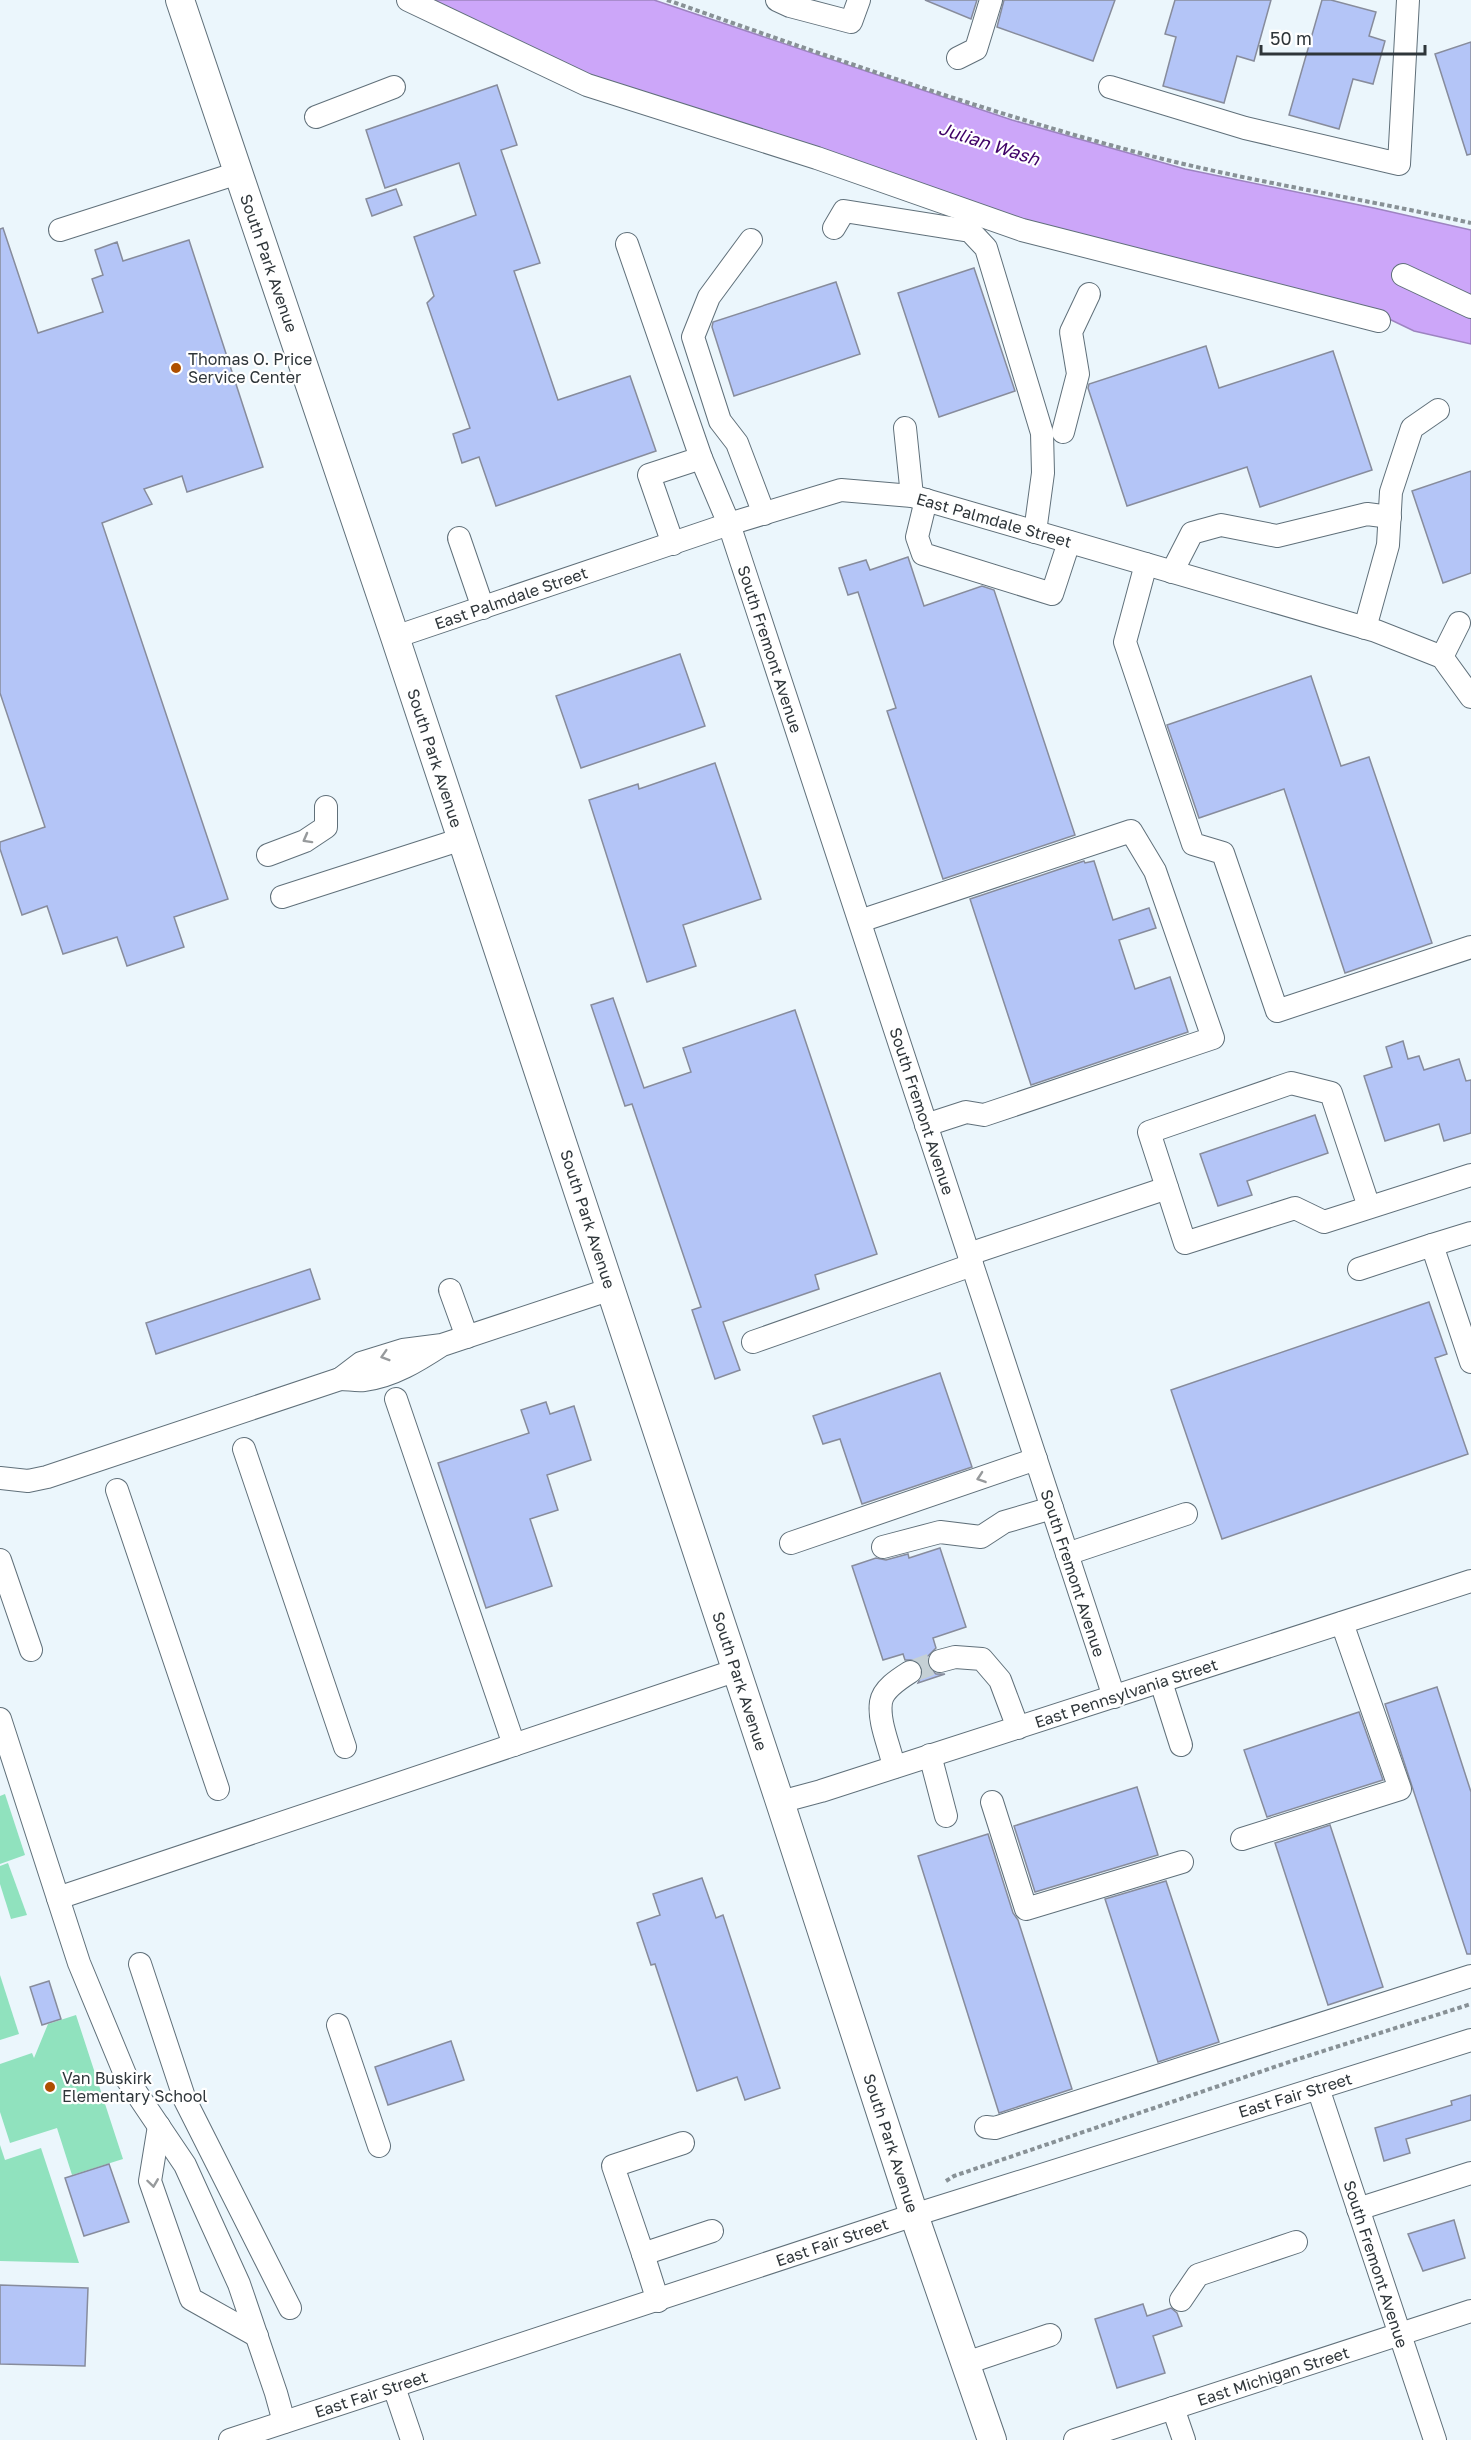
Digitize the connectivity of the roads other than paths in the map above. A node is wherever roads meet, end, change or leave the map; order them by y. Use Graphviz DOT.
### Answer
graph roads {
  1 [pos="180,0"];
  2 [pos="408,0"];
  3 [pos="777,0"];
  4 [pos="859,0"];
  5 [pos="991,0"];
  6 [pos="1408,0"];
  7 [pos="958,58"];
  8 [pos="394,87"];
  9 [pos="1110,87"];
  10 [pos="316,117"];
  11 [pos="238,173"];
  12 [pos="834,228"];
  13 [pos="60,230"];
  14 [pos="751,240"];
  15 [pos="627,244"];
  16 [pos="1403,275"];
  17 [pos="1089,294"];
  18 [pos="1471,307"];
  19 [pos="1379,321"];
  20 [pos="1438,410"];
  21 [pos="905,428"];
  22 [pos="1063,432"];
  23 [pos="701,458"];
  24 [pos="919,498"];
  25 [pos="764,514"];
  26 [pos="1390,517"];
  27 [pos="729,525"];
  28 [pos="1035,532"];
  29 [pos="459,538"];
  30 [pos="1069,542"];
  31 [pos="672,544"];
  32 [pos="1146,564"];
  33 [pos="1172,572"];
  34 [pos="483,608"];
  35 [pos="1459,623"];
  36 [pos="1365,628"];
  37 [pos="395,637"];
  38 [pos="1442,657"];
  39 [pos="1471,697"];
  40 [pos="326,807"];
  41 [pos="462,839"];
  42 [pos="268,855"];
  43 [pos="282,897"];
  44 [pos="860,921"];
  45 [pos="1471,947"];
  46 [pos="926,1125"];
  47 [pos="1471,1175"];
  48 [pos="1167,1188"];
  49 [pos="1369,1207"];
  50 [pos="1471,1233"];
  51 [pos="1432,1245"];
  52 [pos="970,1260"];
  53 [pos="1359,1269"];
  54 [pos="611,1289"];
  55 [pos="450,1290"];
  56 [pos="467,1338"];
  57 [pos="753,1342"];
  58 [pos="1471,1362"];
  59 [pos="396,1399"];
  60 [pos="244,1449"];
  61 [pos="1036,1459"];
  62 [pos="0,1478"];
  63 [pos="117,1490"];
  64 [pos="1052,1508"];
  65 [pos="1186,1514"];
  66 [pos="791,1543"];
  67 [pos="883,1547"];
  68 [pos="1067,1554"];
  69 [pos="0,1560"];
  70 [pos="1471,1581"];
  71 [pos="1342,1623"];
  72 [pos="31,1650"];
  73 [pos="940,1661"];
  74 [pos="737,1670"];
  75 [pos="910,1672"];
  76 [pos="1161,1682"];
  77 [pos="1114,1697"];
  78 [pos="0,1719"];
  79 [pos="1018,1728"];
  80 [pos="514,1745"];
  81 [pos="1181,1745"];
  82 [pos="345,1747"];
  83 [pos="930,1755"];
  84 [pos="894,1767"];
  85 [pos="218,1789"];
  86 [pos="780,1802"];
  87 [pos="992,1802"];
  88 [pos="946,1816"];
  89 [pos="1242,1839"];
  90 [pos="1182,1862"];
  91 [pos="58,1898"];
  92 [pos="140,1964"];
  93 [pos="1471,1976"];
  94 [pos="338,2025"];
  95 [pos="1471,2040"];
  96 [pos="1318,2088"];
  97 [pos="159,2126"];
  98 [pos="986,2127"];
  99 [pos="683,2143"];
  100 [pos="379,2146"];
  101 [pos="1471,2173"];
  102 [pos="1358,2209"];
  103 [pos="914,2215"];
  104 [pos="712,2232"];
  105 [pos="1296,2242"];
  106 [pos="643,2254"];
  107 [pos="1181,2300"];
  108 [pos="658,2301"];
  109 [pos="290,2308"];
  110 [pos="1471,2311"];
  111 [pos="1050,2335"];
  112 [pos="1400,2335"];
  113 [pos="257,2336"];
  114 [pos="966,2363"];
  115 [pos="394,2387"];
  116 [pos="1173,2408"];
  117 [pos="284,2422"];
  118 [pos="230,2440"];
  119 [pos="412,2440"];
  120 [pos="992,2440"];
  121 [pos="1075,2440"];
  122 [pos="1184,2440"];
  123 [pos="1435,2440"];
  1 -- 11 [label="main road, South Park Avenue"];
  2 -- 19 [label="street"];
  3 -- 4 [label="street"];
  5 -- 7 [label="street"];
  6 -- 9 [label="street"];
  8 -- 10 [label="street"];
  11 -- 13 [label="street"];
  11 -- 37 [label="main road, South Park Avenue"];
  12 -- 28 [label="street"];
  14 -- 25 [label="street"];
  15 -- 23 [label="street, South Fremont Avenue"];
  16 -- 18 [label="street"];
  17 -- 22 [label="street"];
  20 -- 26 [label="street"];
  21 -- 24 [label="street"];
  23 -- 27 [label="street, South Fremont Avenue"];
  23 -- 31 [label="street"];
  24 -- 25 [label="street, East Palmdale Street"];
  24 -- 28 [label="street, East Palmdale Street"];
  24 -- 30 [label="street"];
  25 -- 27 [label="street, East Palmdale Street"];
  26 -- 33 [label="street"];
  26 -- 36 [label="street"];
  27 -- 31 [label="street, East Palmdale Street"];
  27 -- 44 [label="street, South Fremont Avenue"];
  28 -- 30 [label="street, East Palmdale Street"];
  29 -- 34 [label="street"];
  30 -- 32 [label="street, East Palmdale Street"];
  31 -- 34 [label="street, East Palmdale Street"];
  32 -- 33 [label="street, East Palmdale Street"];
  32 -- 45 [label="street"];
  33 -- 36 [label="street, East Palmdale Street"];
  34 -- 37 [label="street, East Palmdale Street"];
  35 -- 38 [label="street"];
  36 -- 38 [label="street, East Palmdale Street"];
  37 -- 41 [label="main road, South Park Avenue"];
  38 -- 39 [label="street"];
  40 -- 42 [label="street, one-way"];
  41 -- 43 [label="street"];
  41 -- 54 [label="main road, South Park Avenue"];
  44 -- 46 [label="street, South Fremont Avenue"];
  44 -- 46 [label="street"];
  46 -- 52 [label="street, South Fremont Avenue"];
  47 -- 49 [label="street"];
  48 -- 49 [label="street"];
  48 -- 49 [label="street"];
  48 -- 52 [label="street"];
  50 -- 51 [label="street"];
  51 -- 53 [label="street"];
  51 -- 58 [label="street"];
  52 -- 57 [label="street"];
  52 -- 61 [label="street, South Fremont Avenue"];
  54 -- 56 [label="street"];
  54 -- 74 [label="main road, South Park Avenue"];
  55 -- 56 [label="street"];
  56 -- 62 [label="street"];
  59 -- 80 [label="street"];
  60 -- 82 [label="street"];
  61 -- 64 [label="street, South Fremont Avenue"];
  61 -- 66 [label="street, one-way"];
  63 -- 85 [label="street"];
  64 -- 67 [label="street"];
  64 -- 68 [label="street, South Fremont Avenue"];
  65 -- 68 [label="street"];
  68 -- 77 [label="street, South Fremont Avenue"];
  69 -- 72 [label="street"];
  70 -- 71 [label="street, East Pennsylvania Street"];
  71 -- 76 [label="street, East Pennsylvania Street"];
  71 -- 89 [label="street"];
  73 -- 79 [label="street"];
  74 -- 80 [label="street"];
  74 -- 86 [label="main road, South Park Avenue"];
  75 -- 84 [label="street"];
  76 -- 77 [label="street, East Pennsylvania Street"];
  76 -- 81 [label="street"];
  77 -- 79 [label="street, East Pennsylvania Street"];
  78 -- 91 [label="street"];
  79 -- 83 [label="street, East Pennsylvania Street"];
  80 -- 91 [label="street"];
  83 -- 84 [label="street, East Pennsylvania Street"];
  83 -- 88 [label="street"];
  84 -- 86 [label="street, East Pennsylvania Street"];
  86 -- 103 [label="main road, South Park Avenue"];
  87 -- 90 [label="street"];
  91 -- 97 [label="street"];
  92 -- 109 [label="street"];
  93 -- 98 [label="street"];
  94 -- 100 [label="street"];
  95 -- 96 [label="street, East Fair Street"];
  96 -- 102 [label="street, South Fremont Avenue"];
  96 -- 103 [label="street, East Fair Street"];
  97 -- 113 [label="street"];
  97 -- 113 [label="street, one-way"];
  99 -- 106 [label="street"];
  101 -- 102 [label="street"];
  102 -- 112 [label="street, South Fremont Avenue"];
  103 -- 108 [label="street, East Fair Street"];
  103 -- 114 [label="main road, South Park Avenue"];
  104 -- 106 [label="street"];
  105 -- 107 [label="street"];
  106 -- 108 [label="street"];
  108 -- 115 [label="street, East Fair Street"];
  110 -- 112 [label="street, East Michigan Street"];
  111 -- 114 [label="street"];
  112 -- 116 [label="street, East Michigan Street"];
  112 -- 123 [label="street, South Fremont Avenue"];
  113 -- 117 [label="street"];
  114 -- 120 [label="main road, South Park Avenue"];
  115 -- 117 [label="street, East Fair Street"];
  115 -- 119 [label="street"];
  116 -- 121 [label="street, East Michigan Street"];
  116 -- 122 [label="street"];
  117 -- 118 [label="street, East Fair Street"];
}
